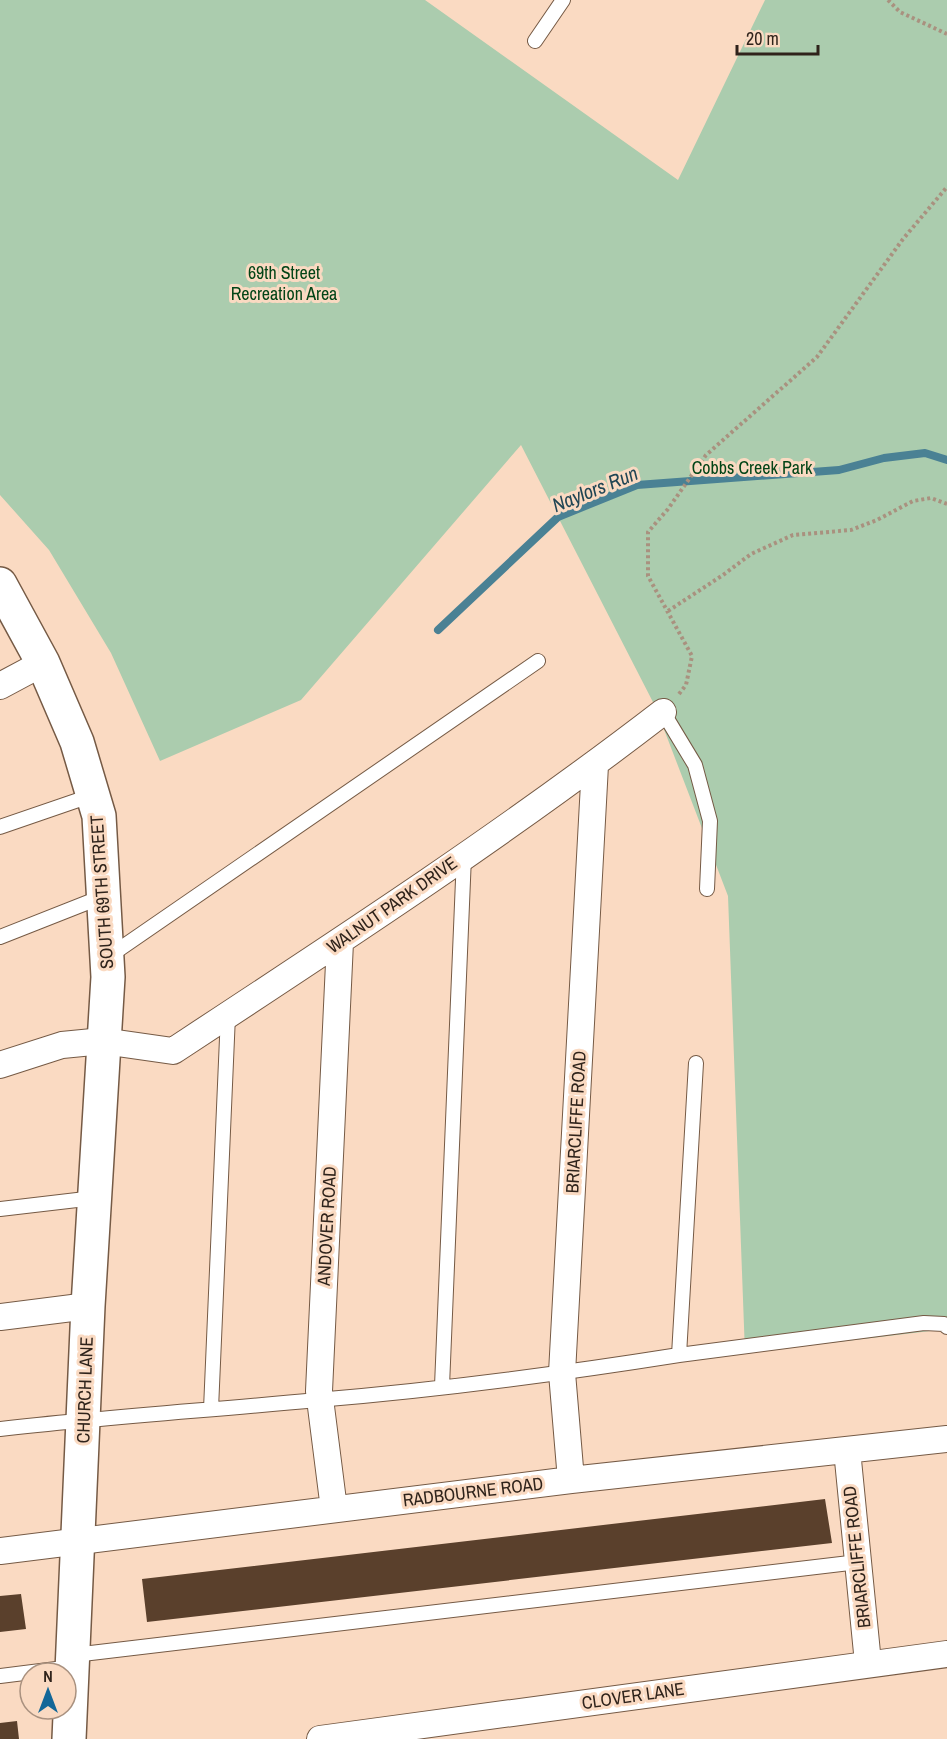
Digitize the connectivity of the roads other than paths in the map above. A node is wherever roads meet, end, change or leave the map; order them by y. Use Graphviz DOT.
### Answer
graph roads {
  1 [pos="563,0"];
  2 [pos="535,41"];
  3 [pos="0,584"];
  4 [pos="538,661"];
  5 [pos="44,663"];
  6 [pos="0,686"];
  7 [pos="663,712"];
  8 [pos="595,765"];
  9 [pos="93,795"];
  10 [pos="0,827"];
  11 [pos="464,856"];
  12 [pos="707,889"];
  13 [pos="104,896"];
  14 [pos="0,937"];
  15 [pos="340,942"];
  16 [pos="107,959"];
  17 [pos="228,1015"];
  18 [pos="103,1041"];
  19 [pos="696,1063"];
  20 [pos="0,1065"];
  21 [pos="94,1198"];
  22 [pos="0,1209"];
  23 [pos="88,1305"];
  24 [pos="0,1317"];
  25 [pos="947,1328"];
  26 [pos="679,1355"];
  27 [pos="562,1373"];
  28 [pos="442,1386"];
  29 [pos="320,1400"];
  30 [pos="211,1409"];
  31 [pos="84,1419"];
  32 [pos="0,1430"];
  33 [pos="947,1439"];
  34 [pos="847,1450"];
  35 [pos="571,1480"];
  36 [pos="334,1509"];
  37 [pos="79,1542"];
  38 [pos="0,1551"];
  39 [pos="858,1562"];
  40 [pos="947,1654"];
  41 [pos="73,1661"];
  42 [pos="868,1663"];
  43 [pos="18,1672"];
  44 [pos="0,1676"];
  45 [pos="70,1721"];
  46 [pos="69,1739"];
  47 [pos="320,1739"];
  1 -- 2 [label="lane"];
  3 -- 5 [label="main road, SOUTH 69TH STREET"];
  4 -- 16 [label="lane"];
  5 -- 6 [label="street"];
  5 -- 9 [label="main road, SOUTH 69TH STREET"];
  7 -- 8 [label="street, WALNUT PARK DRIVE"];
  7 -- 12 [label="lane"];
  8 -- 11 [label="street, WALNUT PARK DRIVE"];
  8 -- 27 [label="street, BRIARCLIFFE ROAD"];
  9 -- 10 [label="lane"];
  9 -- 13 [label="main road, SOUTH 69TH STREET"];
  11 -- 15 [label="street, WALNUT PARK DRIVE"];
  11 -- 28 [label="lane"];
  13 -- 14 [label="lane"];
  13 -- 16 [label="main road, SOUTH 69TH STREET"];
  15 -- 17 [label="street, WALNUT PARK DRIVE"];
  15 -- 29 [label="street, ANDOVER ROAD"];
  16 -- 18 [label="main road, SOUTH 69TH STREET"];
  17 -- 18 [label="street, WALNUT PARK DRIVE"];
  17 -- 30 [label="lane"];
  18 -- 20 [label="street, WALNUT PARK DRIVE"];
  18 -- 21 [label="main road, CHURCH LANE"];
  19 -- 26 [label="lane"];
  21 -- 22 [label="lane"];
  21 -- 23 [label="main road, CHURCH LANE"];
  23 -- 24 [label="street"];
  23 -- 31 [label="main road, CHURCH LANE"];
  25 -- 26 [label="lane"];
  26 -- 27 [label="lane"];
  27 -- 28 [label="lane"];
  27 -- 35 [label="street, BRIARCLIFFE ROAD"];
  28 -- 29 [label="lane"];
  29 -- 30 [label="lane"];
  29 -- 36 [label="street, ANDOVER ROAD"];
  30 -- 31 [label="lane"];
  31 -- 32 [label="lane"];
  31 -- 37 [label="main road, CHURCH LANE"];
  33 -- 34 [label="street, RADBOURNE ROAD"];
  34 -- 35 [label="street, RADBOURNE ROAD"];
  34 -- 39 [label="street, BRIARCLIFFE ROAD"];
  35 -- 36 [label="street, RADBOURNE ROAD"];
  36 -- 37 [label="street, RADBOURNE ROAD"];
  37 -- 38 [label="street, RADBOURNE ROAD"];
  37 -- 41 [label="main road, CHURCH LANE"];
  39 -- 41 [label="lane"];
  39 -- 42 [label="street, BRIARCLIFFE ROAD"];
  40 -- 42 [label="street, CLOVER LANE"];
  42 -- 47 [label="street, CLOVER LANE"];
  43 -- 44 [label="lane"];
  45 -- 46 [label="main road, CHURCH LANE"];
}
